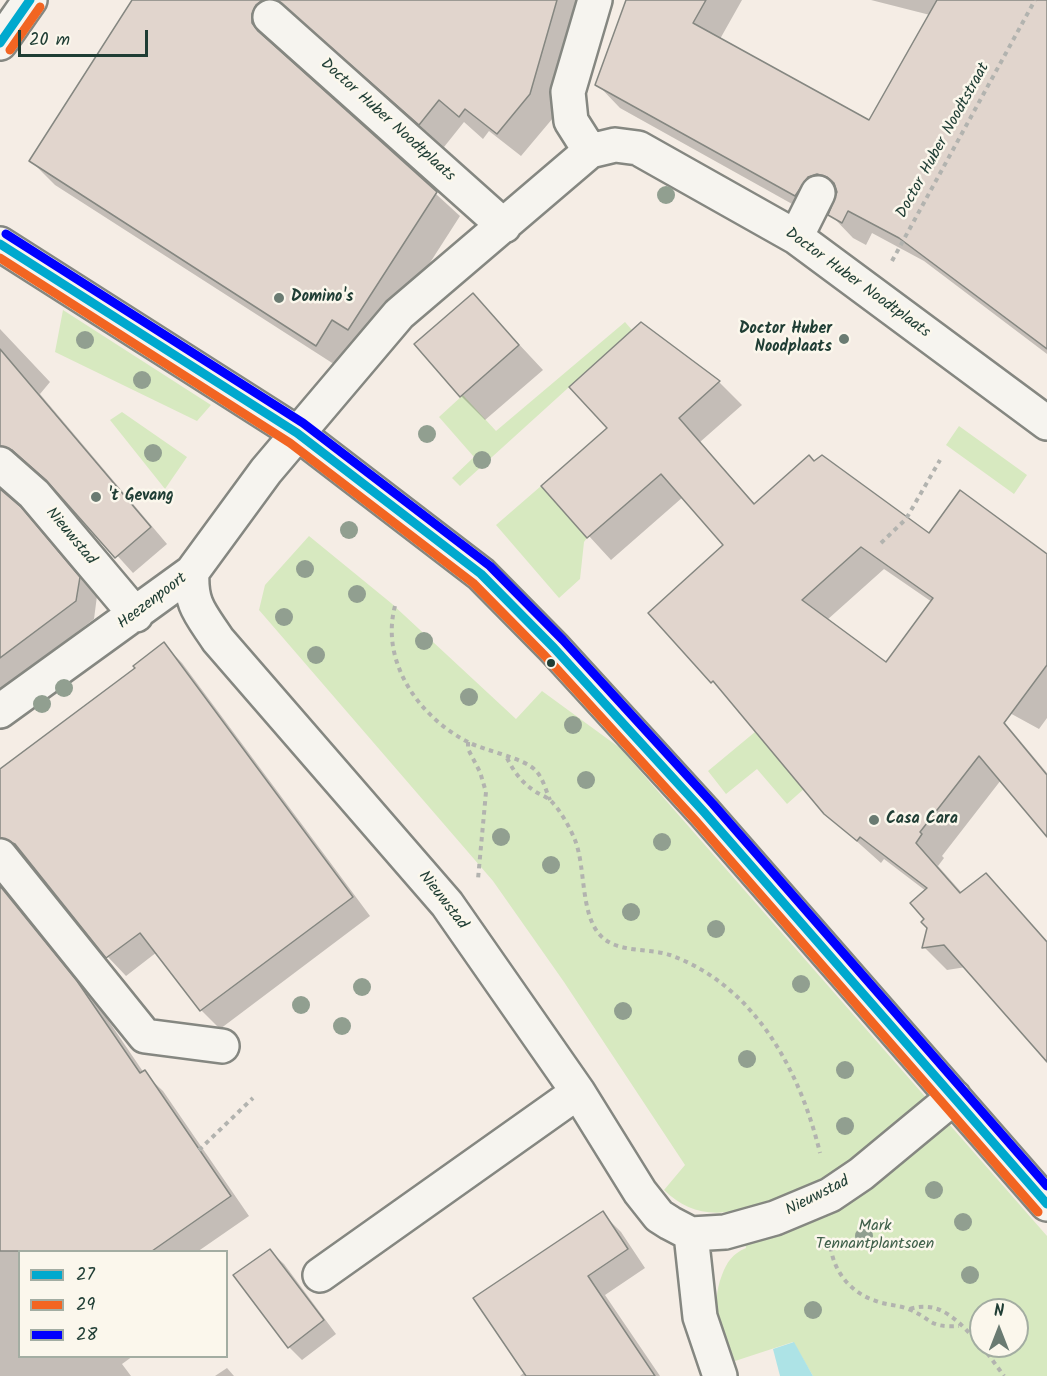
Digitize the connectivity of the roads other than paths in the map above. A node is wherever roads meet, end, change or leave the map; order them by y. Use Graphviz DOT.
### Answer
graph roads {
  1 [pos="30,0"];
  2 [pos="596,0"];
  3 [pos="270,17"];
  4 [pos="0,44"];
  5 [pos="590,151"];
  6 [pos="818,193"];
  7 [pos="504,226"];
  8 [pos="796,237"];
  9 [pos="0,244"];
  10 [pos="1047,423"];
  11 [pos="297,433"];
  12 [pos="0,464"];
  13 [pos="192,572"];
  14 [pos="136,615"];
  15 [pos="0,711"];
  16 [pos="0,856"];
  17 [pos="222,1046"];
  18 [pos="578,1092"];
  19 [pos="954,1097"];
  20 [pos="1047,1204"];
  21 [pos="691,1233"];
  22 [pos="320,1275"];
  23 [pos="720,1376"];
  1 -- 4 [label="street"];
  2 -- 5 [label="street"];
  3 -- 7 [label="street, Doctor Huber Noodtplaats"];
  5 -- 7 [label="street"];
  5 -- 8 [label="street, Doctor Huber Noodtplaats"];
  6 -- 8 [label="street"];
  7 -- 11 [label="street"];
  8 -- 10 [label="street, Doctor Huber Noodtplaats"];
  9 -- 11 [label="street"];
  11 -- 13 [label="street, Heezenpoort"];
  11 -- 19 [label="street"];
  12 -- 14 [label="street, Nieuwstad"];
  13 -- 14 [label="street, Heezenpoort"];
  13 -- 18 [label="street, Nieuwstad"];
  14 -- 15 [label="street, Heezenpoort"];
  16 -- 17 [label="street"];
  18 -- 21 [label="street, Nieuwstad"];
  18 -- 22 [label="street"];
  19 -- 20 [label="street"];
  19 -- 21 [label="street, Nieuwstad"];
  21 -- 23 [label="street"];
}
